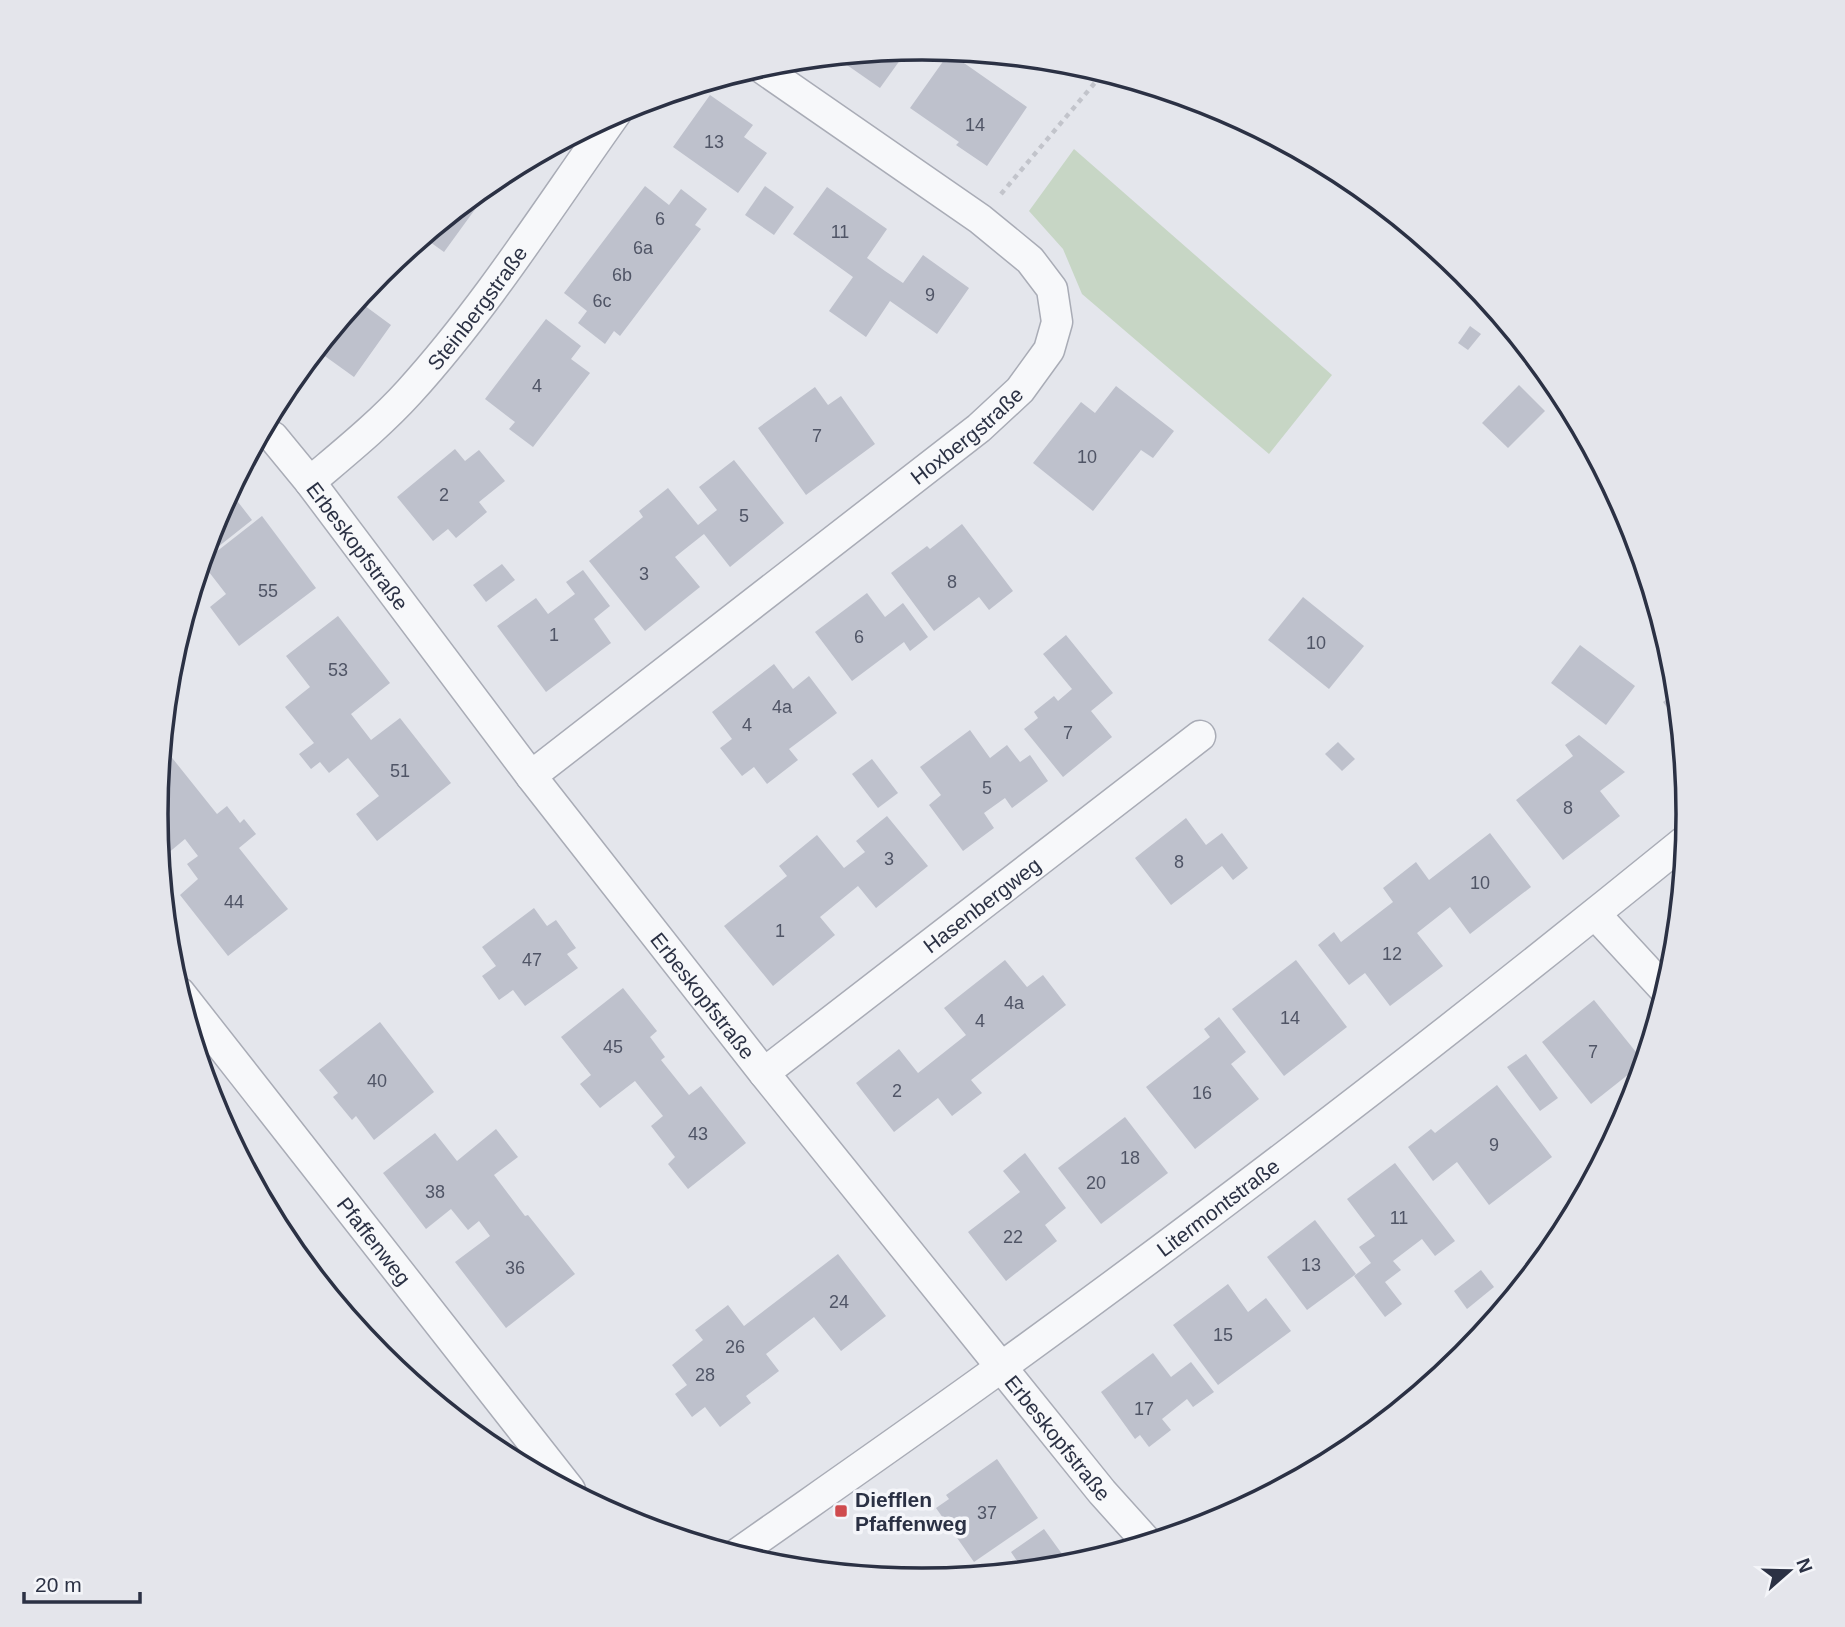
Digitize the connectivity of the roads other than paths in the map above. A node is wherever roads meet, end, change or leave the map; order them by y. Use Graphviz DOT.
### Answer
graph roads {
  1 [pos="772,75"];
  2 [pos="604,131"];
  3 [pos="273,438"];
  4 [pos="310,482"];
  5 [pos="1199,736"];
  6 [pos="531,776"];
  7 [pos="1675,849"];
  8 [pos="1595,914"];
  9 [pos="1657,981"];
  10 [pos="195,1012"];
  11 [pos="764,1073"];
  12 [pos="1001,1367"];
  13 [pos="556,1472"];
  14 [pos="1141,1535"];
  15 [pos="747,1547"];
  1 -- 6 [label="street, Hoxbergstraße"];
  2 -- 4 [label="street, Steinbergstraße"];
  3 -- 4 [label="street, Erbeskopfstraße"];
  4 -- 6 [label="street, Erbeskopfstraße"];
  5 -- 11 [label="street, Hasenbergweg"];
  6 -- 11 [label="street, Erbeskopfstraße"];
  7 -- 8 [label="street, Litermontstraße"];
  8 -- 9 [label="street"];
  8 -- 12 [label="street, Litermontstraße"];
  10 -- 13 [label="street, Pfaffenweg"];
  11 -- 12 [label="street, Erbeskopfstraße"];
  12 -- 14 [label="street, Erbeskopfstraße"];
  12 -- 15 [label="street, Litermontstraße"];
}
